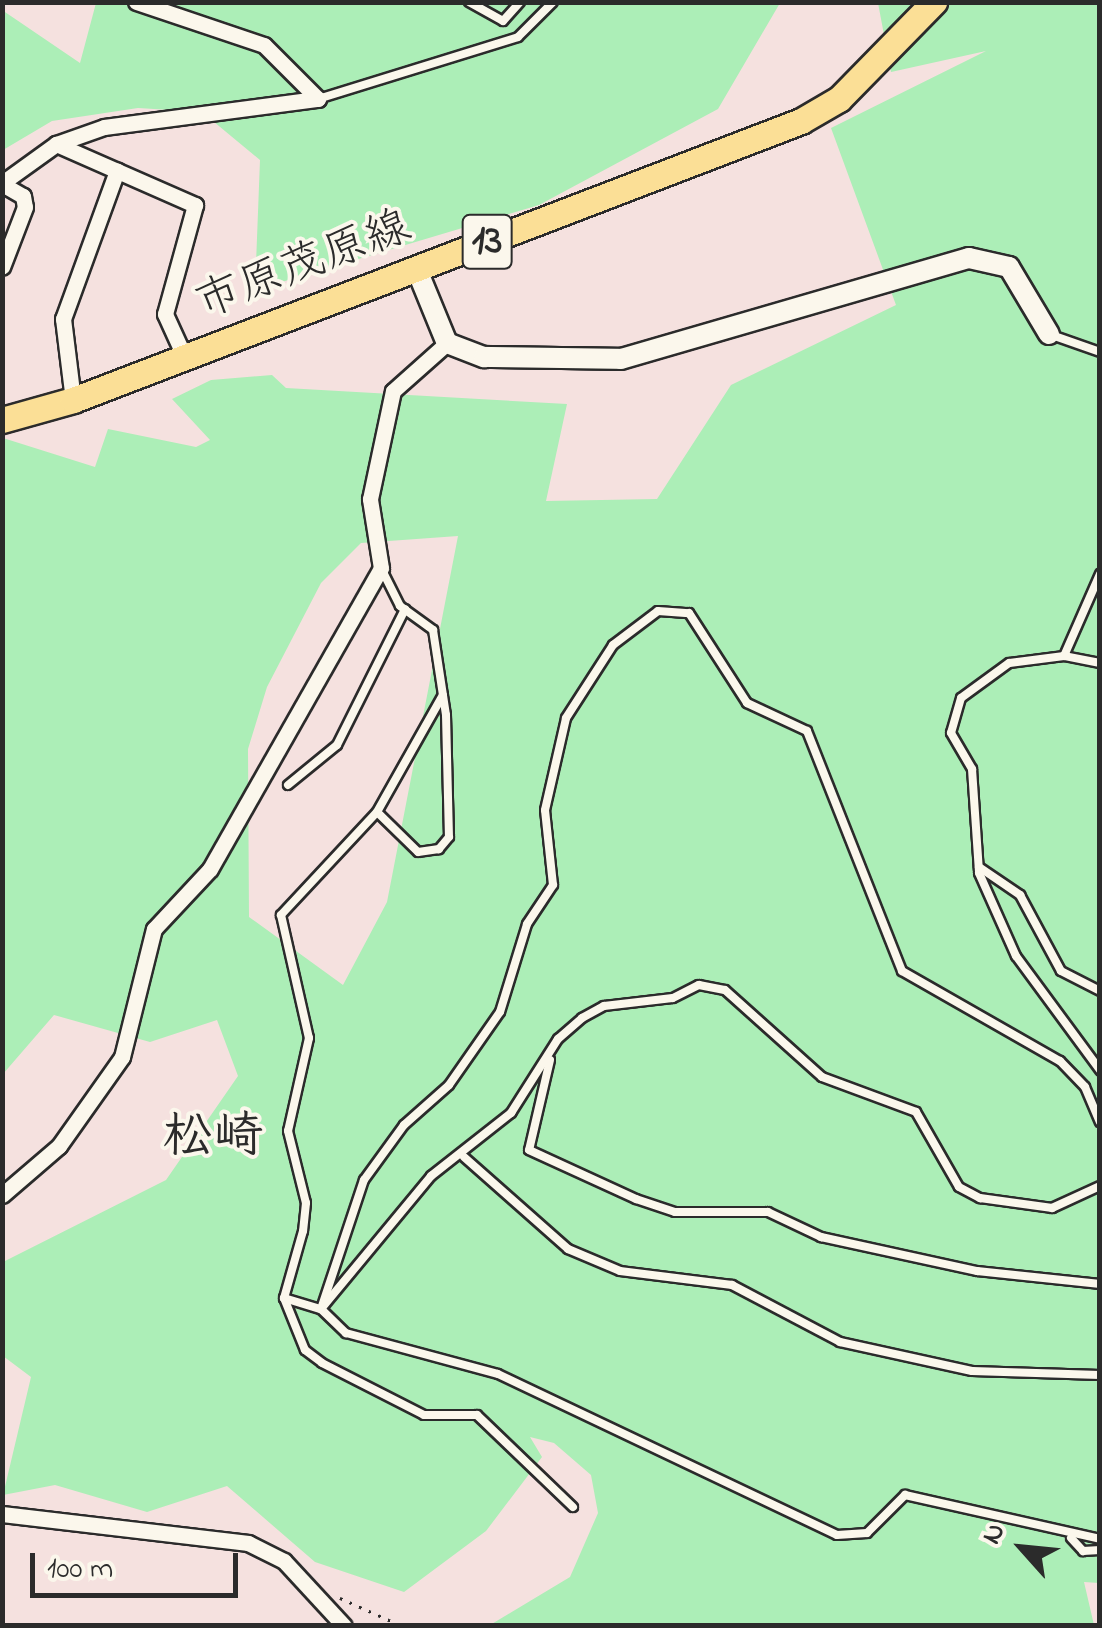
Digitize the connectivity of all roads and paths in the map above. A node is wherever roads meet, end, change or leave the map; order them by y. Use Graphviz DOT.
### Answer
graph roads {
  1 [pos="136,2"];
  2 [pos="469,2"];
  3 [pos="520,2"];
  4 [pos="553,2"];
  5 [pos="934,2"];
  6 [pos="318,99"];
  7 [pos="56,144"];
  8 [pos="116,171"];
  9 [pos="2,184"];
  10 [pos="2,267"];
  11 [pos="416,270"];
  12 [pos="1049,334"];
  13 [pos="447,343"];
  14 [pos="1100,352"];
  15 [pos="185,358"];
  16 [pos="73,400"];
  17 [pos="2,420"];
  18 [pos="381,568"];
  19 [pos="1099,578"];
  20 [pos="405,609"];
  21 [pos="1064,656"];
  22 [pos="1100,662"];
  23 [pos="444,695"];
  24 [pos="288,785"];
  25 [pos="377,812"];
  26 [pos="979,867"];
  27 [pos="1100,992"];
  28 [pos="552,1051"];
  29 [pos="1100,1070"];
  30 [pos="1100,1122"];
  31 [pos="464,1156"];
  32 [pos="1100,1186"];
  33 [pos="2,1196"];
  34 [pos="1100,1284"];
  35 [pos="284,1298"];
  36 [pos="320,1309"];
  37 [pos="1100,1375"];
  38 [pos="572,1508"];
  39 [pos="2,1514"];
  40 [pos="1071,1538"];
  41 [pos="1100,1539"];
  42 [pos="1100,1550"];
  43 [pos="322,1595"];
  44 [pos="344,1626"];
  45 [pos="402,1626"];
  1 -- 6 [label="street"];
  2 -- 3 [label="lane"];
  4 -- 6 [label="lane"];
  5 -- 11 [label="main road, 市原茂原線 / 13"];
  6 -- 7 [label="street"];
  7 -- 8 [label="street"];
  7 -- 9 [label="street"];
  8 -- 15 [label="street"];
  8 -- 16 [label="street"];
  9 -- 10 [label="street"];
  11 -- 13 [label="street"];
  11 -- 15 [label="main road, 市原茂原線 / 13"];
  12 -- 13 [label="street"];
  12 -- 14 [label="lane"];
  13 -- 18 [label="street"];
  15 -- 16 [label="main road, 市原茂原線 / 13"];
  16 -- 17 [label="main road, 市原茂原線 / 13"];
  18 -- 20 [label="lane"];
  18 -- 33 [label="street"];
  19 -- 21 [label="lane"];
  20 -- 23 [label="lane"];
  20 -- 24 [label="lane"];
  21 -- 22 [label="lane"];
  21 -- 26 [label="lane"];
  23 -- 25 [label="lane"];
  23 -- 25 [label="lane"];
  25 -- 35 [label="lane"];
  26 -- 27 [label="lane"];
  26 -- 29 [label="lane"];
  28 -- 31 [label="lane"];
  28 -- 32 [label="lane"];
  28 -- 34 [label="lane"];
  30 -- 36 [label="lane"];
  31 -- 36 [label="lane"];
  31 -- 37 [label="lane"];
  35 -- 36 [label="lane"];
  35 -- 38 [label="lane"];
  36 -- 40 [label="lane"];
  39 -- 43 [label="street"];
  40 -- 41 [label="lane"];
  40 -- 42 [label="lane"];
  43 -- 44 [label="street"];
  43 -- 45 [label="path"];
}
